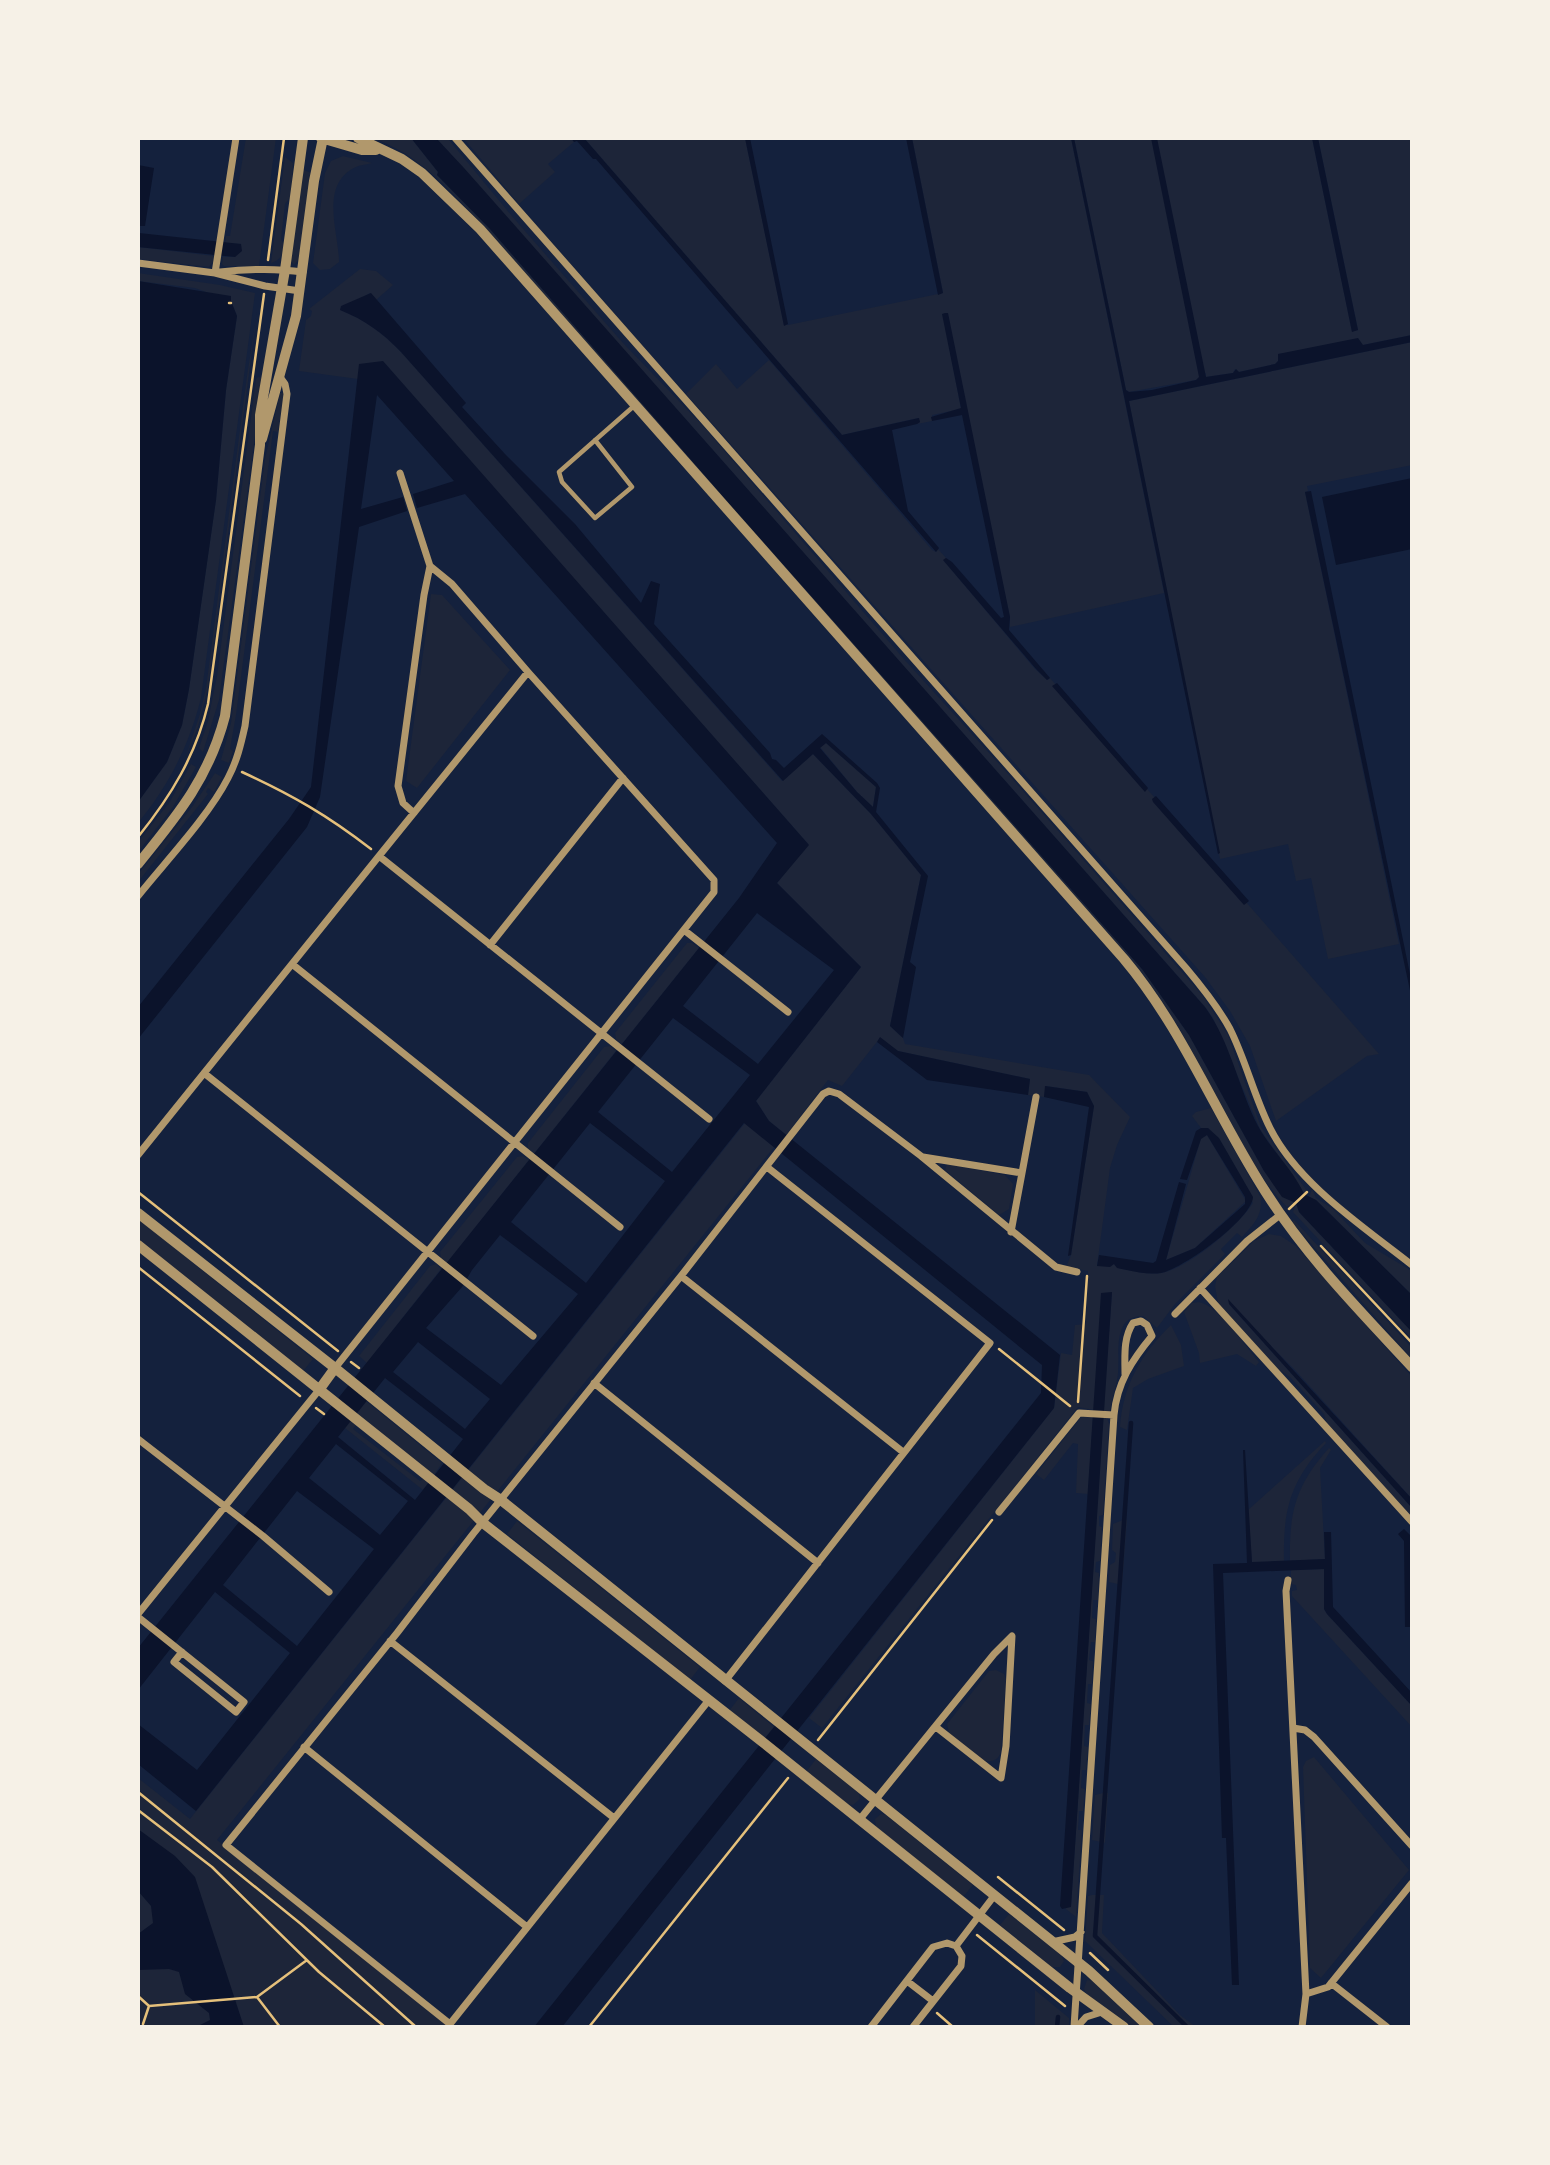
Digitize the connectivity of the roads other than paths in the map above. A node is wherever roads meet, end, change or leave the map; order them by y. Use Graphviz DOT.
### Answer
graph roads {
  1 [pos="236,138"];
  2 [pos="303,138"];
  3 [pos="358,138"];
  4 [pos="456,138"];
  5 [pos="322,139"];
  6 [pos="379,150"];
  7 [pos="138,263"];
  8 [pos="285,270"];
  9 [pos="303,272"];
  10 [pos="215,273"];
  11 [pos="282,289"];
  12 [pos="300,292"];
  13 [pos="280,377"];
  14 [pos="634,406"];
  15 [pos="595,440"];
  16 [pos="260,445"];
  17 [pos="400,473"];
  18 [pos="430,566"];
  19 [pos="528,672"];
  20 [pos="622,778"];
  21 [pos="414,813"];
  22 [pos="379,856"];
  23 [pos="138,864"];
  24 [pos="138,896"];
  25 [pos="684,930"];
  26 [pos="490,945"];
  27 [pos="292,964"];
  28 [pos="788,1013"];
  29 [pos="601,1033"];
  30 [pos="204,1073"];
  31 [pos="1036,1097"];
  32 [pos="709,1119"];
  33 [pos="514,1142"];
  34 [pos="138,1155"];
  35 [pos="921,1156"];
  36 [pos="767,1167"];
  37 [pos="1022,1173"];
  38 [pos="138,1213"];
  39 [pos="1280,1215"];
  40 [pos="620,1227"];
  41 [pos="1011,1232"];
  42 [pos="138,1245"];
  43 [pos="428,1252"];
  44 [pos="1412,1265"];
  45 [pos="1077,1272"];
  46 [pos="681,1276"];
  47 [pos="1200,1288"];
  48 [pos="1175,1314"];
  49 [pos="533,1336"];
  50 [pos="1412,1367"];
  51 [pos="335,1368"];
  52 [pos="1125,1374"];
  53 [pos="594,1383"];
  54 [pos="318,1390"];
  55 [pos="1114,1415"];
  56 [pos="138,1439"];
  57 [pos="903,1452"];
  58 [pos="501,1500"];
  59 [pos="224,1507"];
  60 [pos="999,1512"];
  61 [pos="1412,1522"];
  62 [pos="483,1523"];
  63 [pos="818,1563"];
  64 [pos="1288,1580"];
  65 [pos="329,1592"];
  66 [pos="138,1615"];
  67 [pos="390,1641"];
  68 [pos="182,1652"];
  69 [pos="724,1681"];
  70 [pos="709,1700"];
  71 [pos="936,1727"];
  72 [pos="1293,1728"];
  73 [pos="304,1747"];
  74 [pos="875,1800"];
  75 [pos="614,1818"];
  76 [pos="860,1819"];
  77 [pos="1412,1846"];
  78 [pos="1412,1883"];
  79 [pos="994,1896"];
  80 [pos="979,1915"];
  81 [pos="527,1927"];
  82 [pos="1081,1931"];
  83 [pos="1052,1942"];
  84 [pos="957,1946"];
  85 [pos="1079,1963"];
  86 [pos="907,1981"];
  87 [pos="1331,1983"];
  88 [pos="1076,1993"];
  89 [pos="1306,1994"];
  90 [pos="931,2004"];
  91 [pos="1102,2012"];
  92 [pos="871,2027"];
  93 [pos="913,2027"];
  94 [pos="1075,2027"];
  95 [pos="1124,2027"];
  96 [pos="1149,2027"];
  97 [pos="1302,2027"];
  98 [pos="1387,2027"];
  1 -- 10 [label="street"];
  2 -- 8 [label="street"];
  3 -- 6 [label="street"];
  4 -- 44 [label="street"];
  5 -- 6 [label="street"];
  5 -- 9 [label="street"];
  6 -- 14 [label="street"];
  7 -- 10 [label="street"];
  8 -- 9 [label="street"];
  8 -- 10 [label="street"];
  8 -- 11 [label="street"];
  9 -- 12 [label="street"];
  10 -- 11 [label="street"];
  11 -- 12 [label="street"];
  11 -- 16 [label="street"];
  12 -- 13 [label="street"];
  13 -- 16 [label="street"];
  13 -- 24 [label="street"];
  14 -- 15 [label="lane"];
  14 -- 39 [label="street"];
  15 -- 15 [label="lane"];
  16 -- 23 [label="street"];
  17 -- 18 [label="street"];
  18 -- 19 [label="street"];
  18 -- 21 [label="street"];
  19 -- 20 [label="street"];
  19 -- 21 [label="street"];
  20 -- 25 [label="street"];
  20 -- 26 [label="street"];
  21 -- 22 [label="street"];
  22 -- 26 [label="street"];
  22 -- 27 [label="street"];
  25 -- 28 [label="street"];
  25 -- 29 [label="street"];
  26 -- 29 [label="street"];
  27 -- 30 [label="street"];
  27 -- 33 [label="street"];
  29 -- 32 [label="street"];
  29 -- 33 [label="street"];
  30 -- 34 [label="street"];
  30 -- 43 [label="street"];
  31 -- 37 [label="street"];
  33 -- 40 [label="street"];
  33 -- 43 [label="street"];
  35 -- 36 [label="street"];
  35 -- 37 [label="street"];
  35 -- 41 [label="street"];
  36 -- 46 [label="street"];
  36 -- 57 [label="street"];
  37 -- 41 [label="street"];
  38 -- 51 [label="street"];
  39 -- 47 [label="street"];
  39 -- 50 [label="street"];
  41 -- 45 [label="street"];
  42 -- 54 [label="street"];
  43 -- 49 [label="street"];
  43 -- 51 [label="street"];
  46 -- 53 [label="street"];
  46 -- 57 [label="street"];
  47 -- 48 [label="street"];
  47 -- 61 [label="street"];
  51 -- 54 [label="street"];
  51 -- 58 [label="street"];
  52 -- 52 [label="street"];
  52 -- 55 [label="street"];
  53 -- 58 [label="street"];
  53 -- 63 [label="street"];
  54 -- 59 [label="street"];
  54 -- 62 [label="street"];
  55 -- 60 [label="street"];
  55 -- 82 [label="street"];
  56 -- 59 [label="street"];
  57 -- 63 [label="street"];
  58 -- 62 [label="street"];
  58 -- 69 [label="street"];
  59 -- 65 [label="street"];
  59 -- 66 [label="street"];
  62 -- 67 [label="street"];
  62 -- 70 [label="street"];
  63 -- 69 [label="street"];
  64 -- 72 [label="street"];
  66 -- 68 [label="street"];
  67 -- 73 [label="street"];
  67 -- 75 [label="street"];
  68 -- 68 [label="street"];
  69 -- 70 [label="street"];
  69 -- 74 [label="street"];
  70 -- 75 [label="street"];
  70 -- 76 [label="street"];
  71 -- 71 [label="street"];
  71 -- 74 [label="street"];
  72 -- 77 [label="street"];
  72 -- 89 [label="street"];
  73 -- 81 [label="street"];
  73 -- 81 [label="street"];
  74 -- 76 [label="street"];
  74 -- 79 [label="street"];
  75 -- 81 [label="street"];
  76 -- 80 [label="street"];
  78 -- 87 [label="street"];
  79 -- 80 [label="street"];
  79 -- 83 [label="street"];
  80 -- 84 [label="street"];
  80 -- 88 [label="street"];
  82 -- 83 [label="street"];
  82 -- 85 [label="street"];
  83 -- 85 [label="street"];
  84 -- 86 [label="street"];
  84 -- 90 [label="street"];
  85 -- 88 [label="street"];
  85 -- 96 [label="street"];
  86 -- 90 [label="street"];
  86 -- 92 [label="street"];
  87 -- 89 [label="street"];
  87 -- 98 [label="street"];
  88 -- 91 [label="street"];
  88 -- 94 [label="street"];
  89 -- 97 [label="street"];
  90 -- 93 [label="street"];
  91 -- 94 [label="street"];
  91 -- 95 [label="street"];
}
